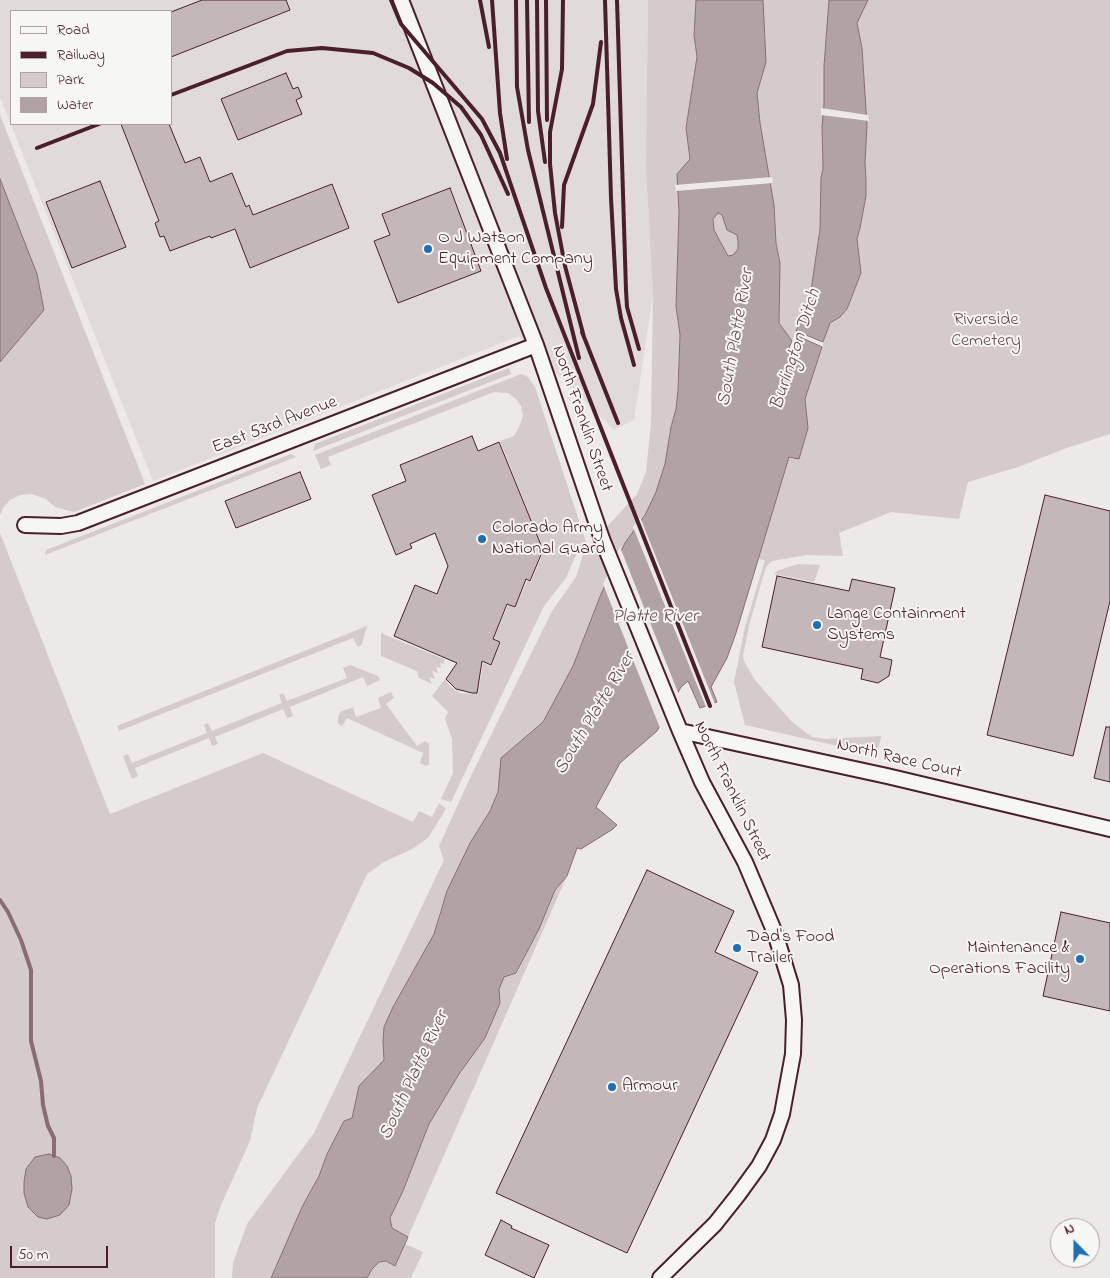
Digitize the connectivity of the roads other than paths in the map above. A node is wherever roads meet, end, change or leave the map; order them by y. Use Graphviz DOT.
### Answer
graph roads {
  1 [pos="401,0"];
  2 [pos="536,345"];
  3 [pos="25,525"];
  4 [pos="680,731"];
  5 [pos="1110,829"];
  6 [pos="660,1278"];
  1 -- 2 [label="street, North Franklin Street"];
  2 -- 3 [label="street, East 53rd Avenue"];
  2 -- 4 [label="street, North Franklin Street"];
  4 -- 5 [label="street, North Race Court"];
  4 -- 6 [label="street, North Franklin Street"];
}
